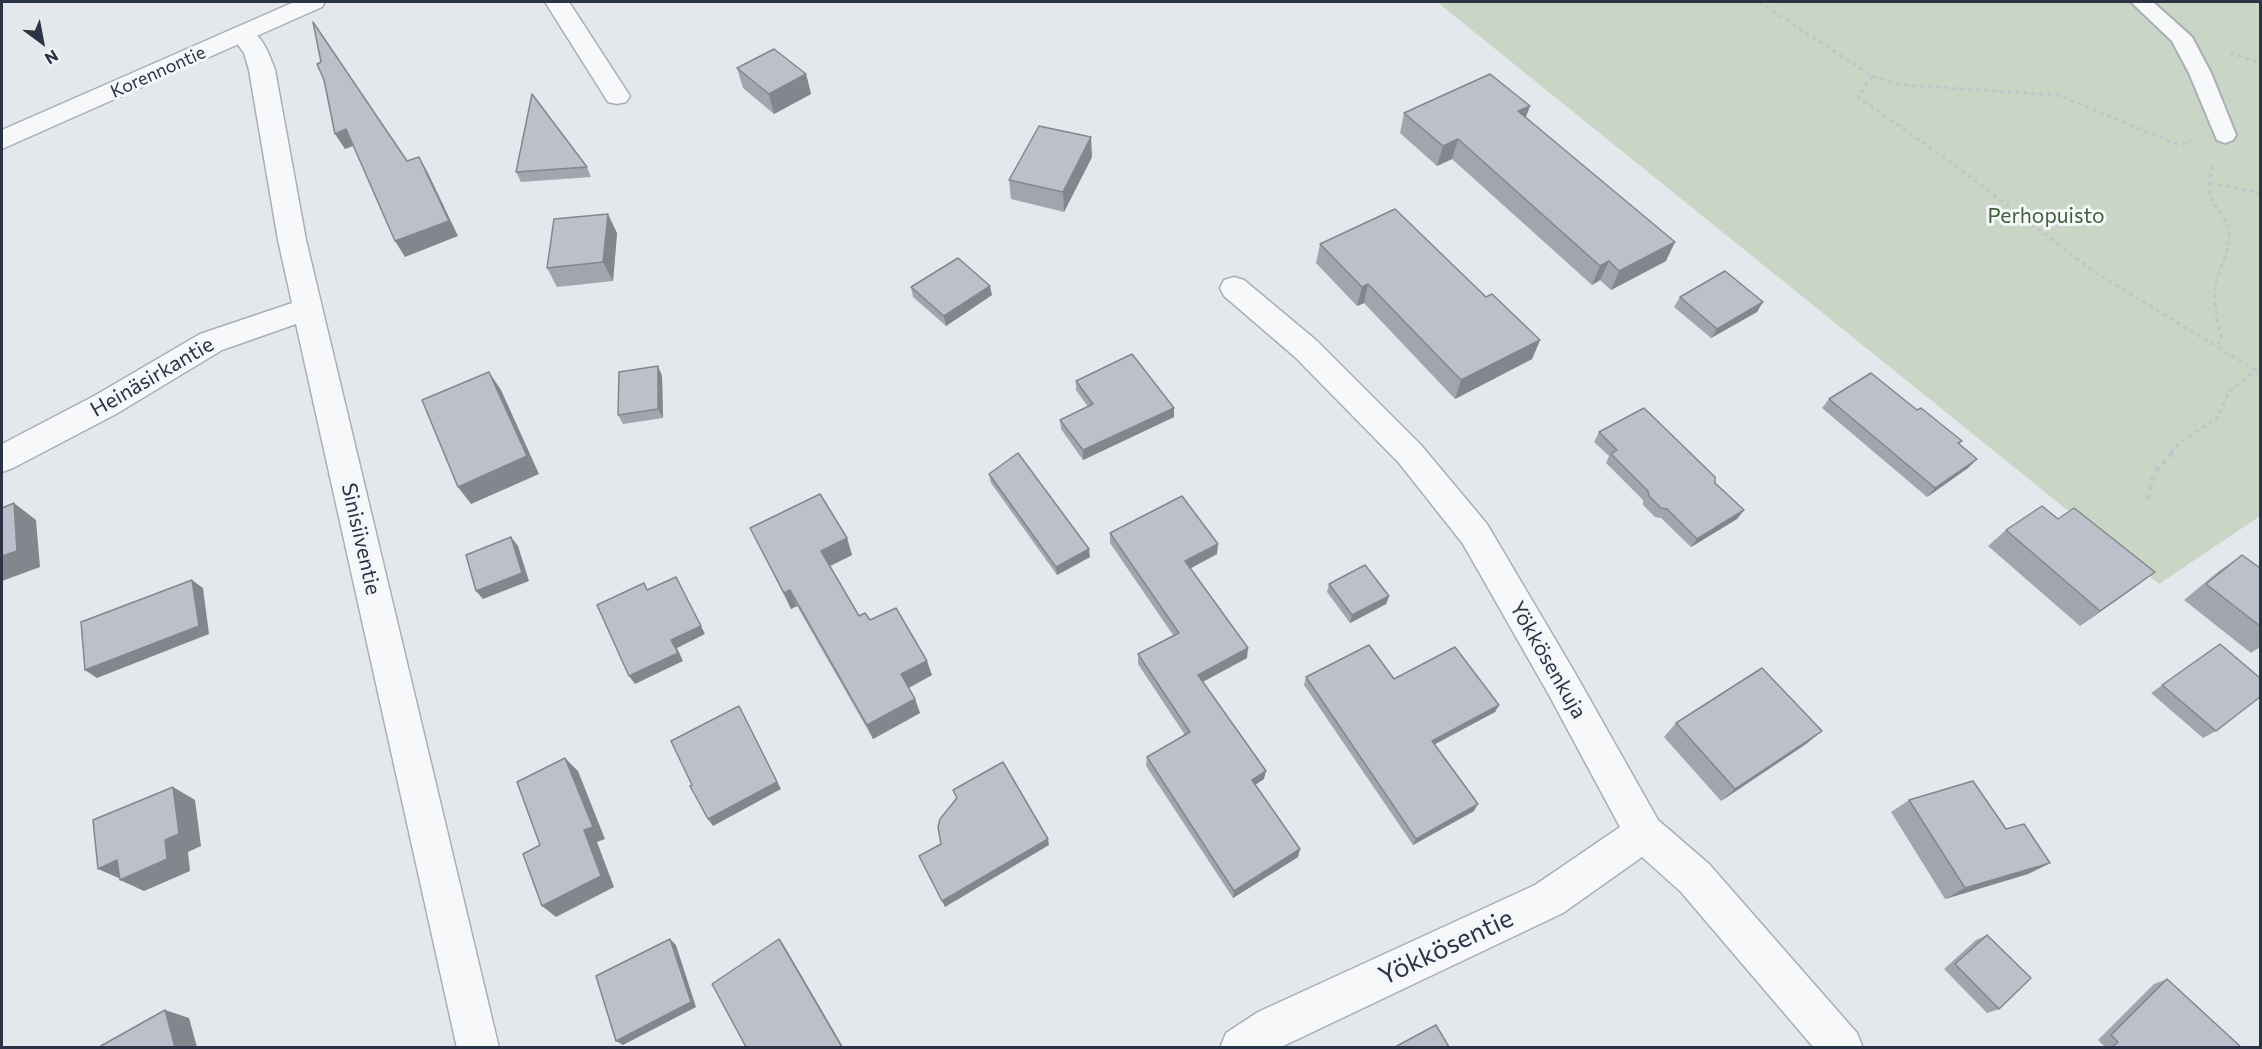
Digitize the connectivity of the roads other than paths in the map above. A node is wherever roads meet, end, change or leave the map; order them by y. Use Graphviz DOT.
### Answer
graph roads {
  1 [pos="313,2"];
  2 [pos="557,2"];
  3 [pos="2141,2"];
  4 [pos="242,34"];
  5 [pos="617,96"];
  6 [pos="2225,132"];
  7 [pos="2,140"];
  8 [pos="1234,288"];
  9 [pos="309,308"];
  10 [pos="2,459"];
  11 [pos="1644,832"];
  12 [pos="478,1047"];
  13 [pos="1241,1047"];
  14 [pos="1842,1047"];
  1 -- 4 [label="street, Korennontie"];
  2 -- 5 [label="street"];
  3 -- 6 [label="lane"];
  4 -- 7 [label="street, Korennontie"];
  4 -- 9 [label="street, Sinisiiventie"];
  8 -- 11 [label="street, Yökkösenkuja"];
  9 -- 10 [label="street, Heinäsirkantie"];
  9 -- 12 [label="street, Sinisiiventie"];
  11 -- 13 [label="street, Yökkösentie"];
  11 -- 14 [label="street, Yökkösenkuja"];
}
